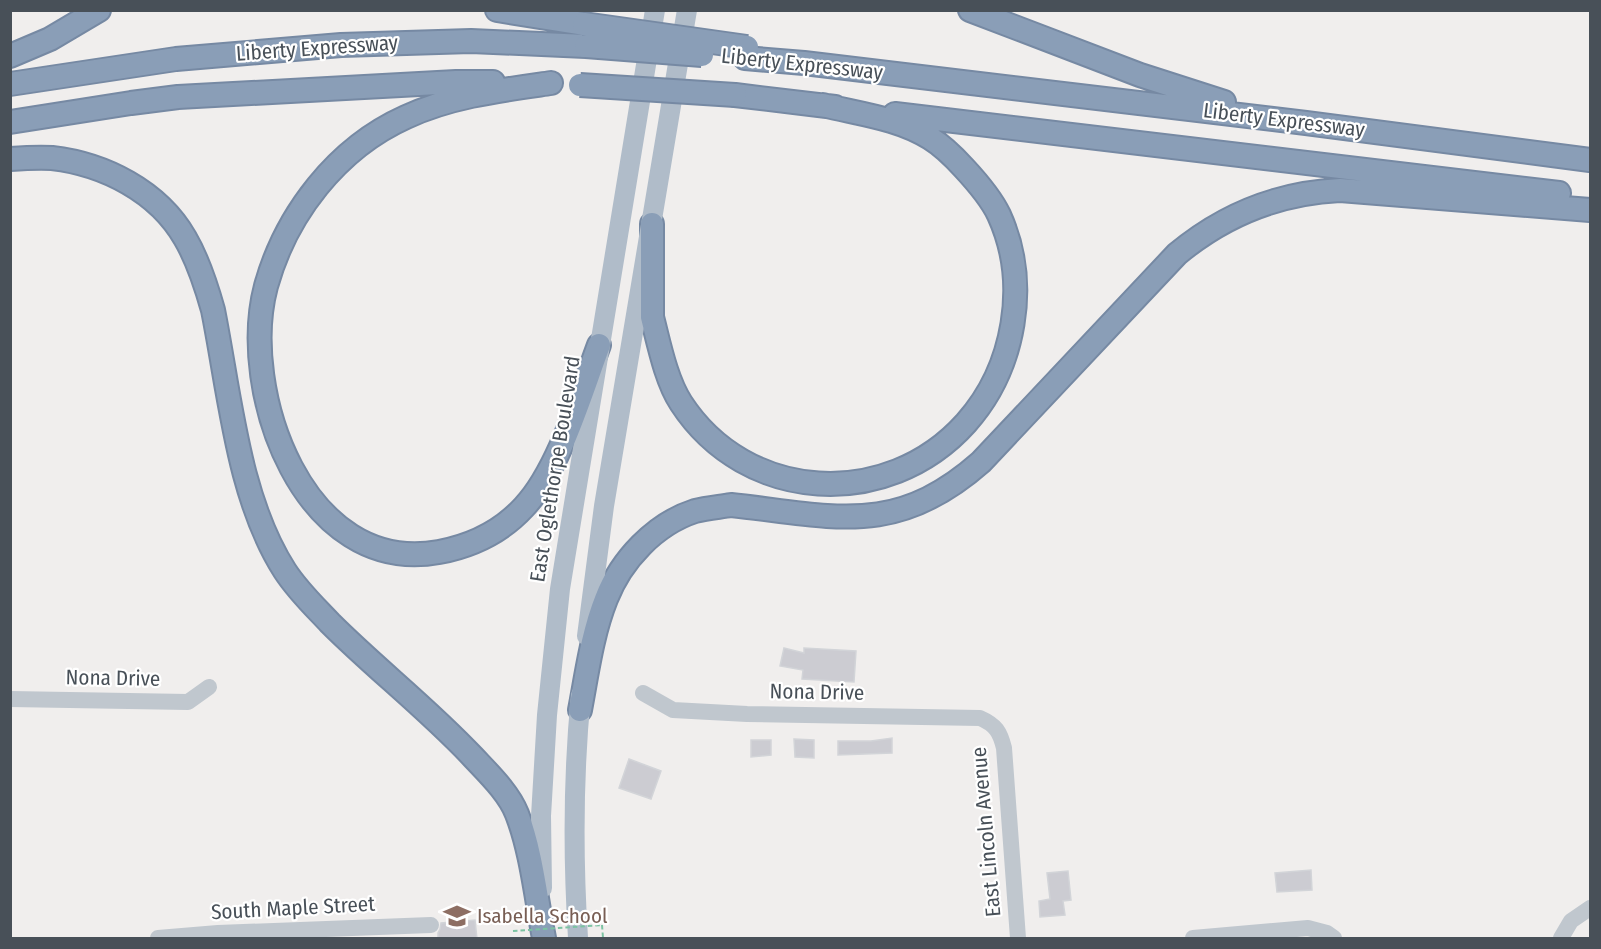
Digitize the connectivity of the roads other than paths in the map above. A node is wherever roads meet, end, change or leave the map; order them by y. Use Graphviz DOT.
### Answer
graph roads {
  1 [pos="99,10"];
  2 [pos="497,10"];
  3 [pos="655,10"];
  4 [pos="687,10"];
  5 [pos="970,10"];
  6 [pos="585,35"];
  7 [pos="10,56"];
  8 [pos="551,83"];
  9 [pos="10,84"];
  10 [pos="823,105"];
  11 [pos="10,122"];
  12 [pos="1306,123"];
  13 [pos="10,159"];
  14 [pos="1590,160"];
  15 [pos="1590,197"];
  16 [pos="1590,210"];
  17 [pos="652,224"];
  18 [pos="599,345"];
  19 [pos="209,687"];
  20 [pos="644,693"];
  21 [pos="10,699"];
  22 [pos="579,710"];
  23 [pos="993,725"];
  24 [pos="1590,908"];
  25 [pos="430,925"];
  26 [pos="158,939"];
  27 [pos="545,939"];
  28 [pos="578,939"];
  29 [pos="1018,939"];
  30 [pos="1193,939"];
  31 [pos="1334,939"];
  32 [pos="1561,939"];
  1 -- 7 [label="highway"];
  2 -- 6 [label="highway"];
  3 -- 18 [label="main road, East Oglethorpe Boulevard"];
  4 -- 17 [label="main road"];
  5 -- 12 [label="highway"];
  6 -- 9 [label="highway, Liberty Expressway"];
  6 -- 12 [label="highway, Liberty Expressway, bridge"];
  8 -- 10 [label="highway, Liberty Expressway, bridge"];
  8 -- 11 [label="highway, Liberty Expressway"];
  8 -- 18 [label="highway"];
  10 -- 15 [label="highway, Liberty Expressway"];
  10 -- 17 [label="highway"];
  12 -- 14 [label="highway, Liberty Expressway"];
  13 -- 27 [label="highway"];
  16 -- 22 [label="highway"];
  17 -- 22 [label="main road"];
  18 -- 27 [label="main road, East Oglethorpe Boulevard"];
  19 -- 21 [label="street, Nona Drive"];
  20 -- 23 [label="street, Nona Drive"];
  22 -- 28 [label="main road"];
  23 -- 29 [label="street, East Lincoln Avenue"];
  24 -- 32 [label="street"];
  25 -- 26 [label="street, South Maple Street"];
  30 -- 31 [label="street"];
}
